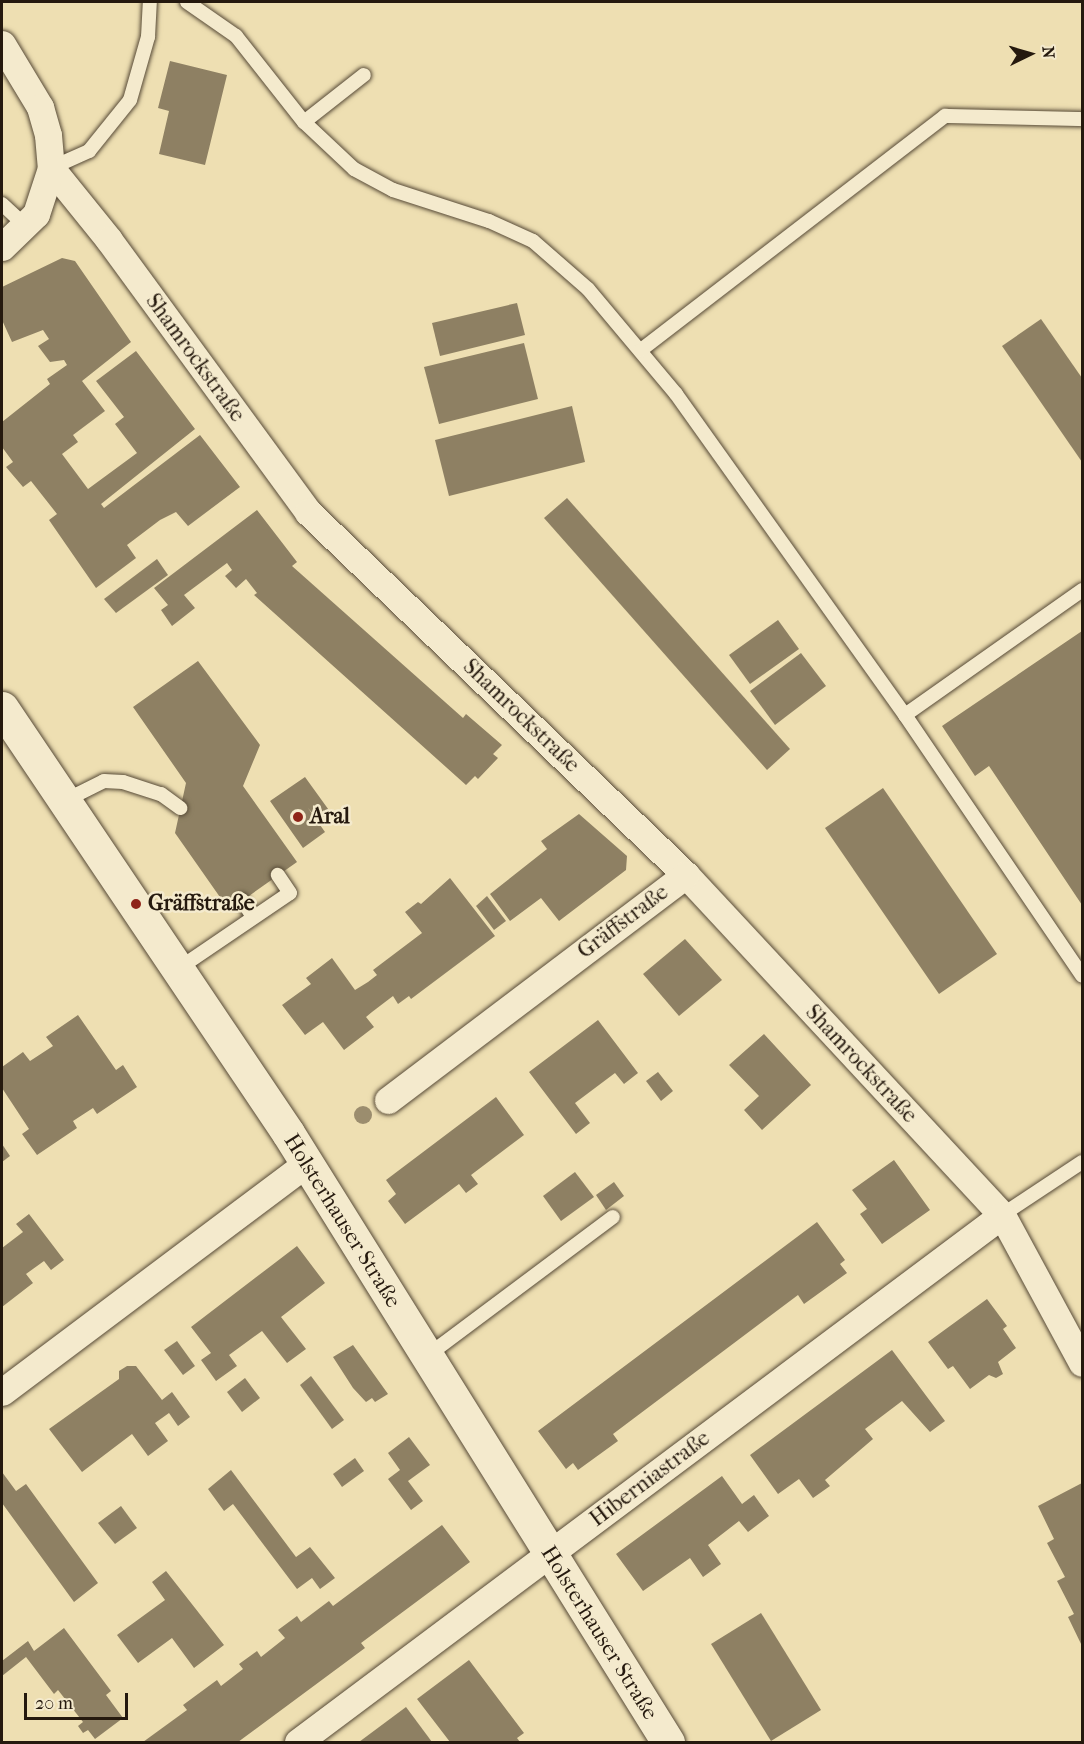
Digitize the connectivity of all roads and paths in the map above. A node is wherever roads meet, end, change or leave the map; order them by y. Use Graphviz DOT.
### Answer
graph roads {
  1 [pos="150,2"];
  2 [pos="187,2"];
  3 [pos="2,44"];
  4 [pos="364,75"];
  5 [pos="1083,119"];
  6 [pos="304,122"];
  7 [pos="51,168"];
  8 [pos="2,204"];
  9 [pos="27,227"];
  10 [pos="2,247"];
  11 [pos="641,350"];
  12 [pos="1083,590"];
  13 [pos="2,708"];
  14 [pos="905,715"];
  15 [pos="66,800"];
  16 [pos="180,808"];
  17 [pos="278,875"];
  18 [pos="686,875"];
  19 [pos="242,900"];
  20 [pos="254,917"];
  21 [pos="178,969"];
  22 [pos="1083,975"];
  23 [pos="388,1100"];
  24 [pos="307,1162"];
  25 [pos="1083,1162"];
  26 [pos="1002,1215"];
  27 [pos="613,1217"];
  28 [pos="426,1356"];
  29 [pos="1083,1363"];
  30 [pos="2,1392"];
  31 [pos="549,1555"];
  32 [pos="298,1743"];
  33 [pos="669,1743"];
  1 -- 7 [label="lane"];
  2 -- 6 [label="lane"];
  3 -- 7 [label="street"];
  4 -- 6 [label="lane"];
  5 -- 11 [label="lane"];
  6 -- 11 [label="lane"];
  7 -- 9 [label="street"];
  7 -- 18 [label="street, Shamrockstraße"];
  8 -- 9 [label="lane"];
  9 -- 10 [label="street"];
  11 -- 14 [label="lane"];
  12 -- 14 [label="lane"];
  13 -- 15 [label="main road, Holsterhauser Straße"];
  14 -- 22 [label="lane"];
  15 -- 16 [label="lane"];
  15 -- 21 [label="main road, Holsterhauser Straße"];
  17 -- 20 [label="lane"];
  18 -- 23 [label="street, Gräffstraße"];
  18 -- 26 [label="street, Shamrockstraße"];
  19 -- 20 [label="lane"];
  20 -- 21 [label="lane"];
  21 -- 24 [label="main road, Holsterhauser Straße"];
  24 -- 28 [label="main road, Holsterhauser Straße"];
  24 -- 30 [label="street"];
  25 -- 26 [label="lane"];
  26 -- 29 [label="street, Shamrockstraße"];
  26 -- 31 [label="street, Hiberniastraße"];
  27 -- 28 [label="lane"];
  28 -- 31 [label="main road, Holsterhauser Straße"];
  31 -- 32 [label="street, Hiberniastraße"];
  31 -- 33 [label="main road, Holsterhauser Straße"];
}
